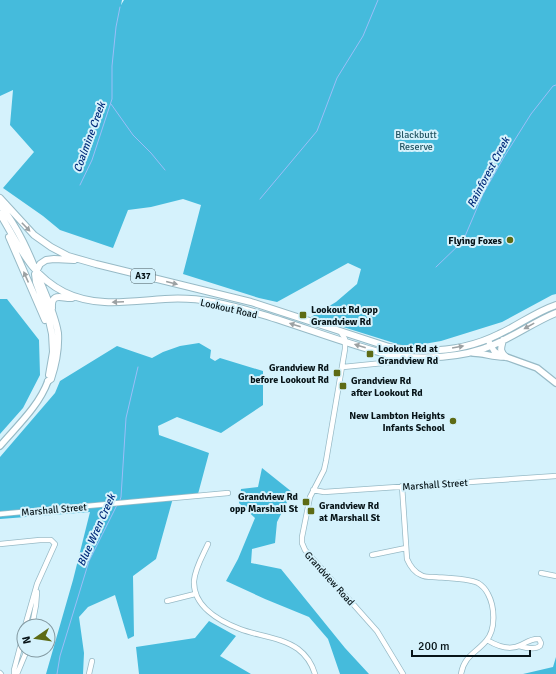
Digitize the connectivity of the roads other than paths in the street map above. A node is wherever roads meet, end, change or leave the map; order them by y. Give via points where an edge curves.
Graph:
1 (0, 198) edge
2 (0, 205) edge
3 (2, 217) edge
4 (49, 259) junction
5 (96, 264) junction
6 (36, 271) junction
7 (52, 285) junction
8 (76, 297) junction
9 (556, 305) edge
10 (53, 312) junction
11 (556, 313) edge
12 (340, 331) junction
13 (503, 340) junction
14 (346, 342) junction
15 (489, 343) junction
16 (467, 353) junction
17 (506, 357) junction
18 (398, 363) dead end
19 (343, 367) junction
20 (48, 381) junction
21 (556, 383) edge
22 (0, 446) edge
23 (556, 476) edge
24 (402, 486) junction
25 (314, 490) junction
26 (228, 493) dead end
27 (0, 514) edge
28 (0, 544) edge
29 (208, 544) dead end
30 (406, 548) junction
31 (372, 555) dead end
32 (541, 573) dead end
33 (556, 576) edge
34 (37, 584) junction
35 (195, 594) junction
36 (167, 601) dead end
37 (28, 618) edge
38 (34, 618) edge
39 (487, 640) junction
40 (520, 646) dead end
41 (17, 658) edge
42 (22, 658) edge
43 (92, 661) dead end
44 (15, 674) edge
45 (89, 674) edge
46 (315, 674) edge
47 (403, 674) edge
48 (461, 674) edge

1 -> 5 highway, Lookout Road / A37 via 28,229 45,243 68,256
2 - 6 highway via 21,237
3 - 6 highway, Lookout Road via 21,251
20 -> 3 highway via 51,349 46,324 2,224
4 - 5 highway
4 - 6 highway via 40,264
4 - 7 highway via 43,264 42,270
5 -> 12 highway, Lookout Road / A37 via 251,302
6 - 7 highway, Lookout Road
6 - 10 highway
6 - 20 highway via 36,282 48,316 53,342
7 - 8 highway, Lookout Road
8 - 10 highway via 56,297 52,303
14 -> 8 highway, Lookout Road / A37 via 213,302 173,298 102,303
9 - 15 highway, A37 via 537,312
10 - 20 highway via 58,333 58,350 52,379
11 -> 13 highway, A37
12 - 14 street
12 -> 15 highway, Lookout Road / A37 via 384,346 413,350 438,350
13 - 15 highway, A37
13 - 17 highway via 501,350
16 -> 14 highway, Lookout Road / A37 via 424,358 399,357
14 - 19 street, Grandview Road
15 - 16 highway, Lookout Road / A37
15 - 17 main road via 495,352
16 - 17 main road
17 - 21 main road via 537,368
18 - 19 street
19 - 25 street, Grandview Road via 324,470
20 - 22 main road via 33,408
23 - 24 street, Marshall Street
24 - 25 street, Marshall Street via 324,492
24 - 30 street
25 - 47 street, Grandview Road via 310,497 302,537 303,546 377,631
26 - 27 street, Marshall Street
28 - 34 street via 40,540 51,540 55,544
29 - 35 street via 195,576
30 - 31 street
30 - 39 street via 409,564 421,575 471,581 483,587 492,605 492,628
32 - 33 street
34 - 37 street
34 - 38 street
35 - 36 street
35 - 46 street via 206,610 230,625 298,648 312,665
39 - 40 street via 502,647
39 - 48 street via 466,660
41 - 44 street
42 - 44 street
43 - 45 street

